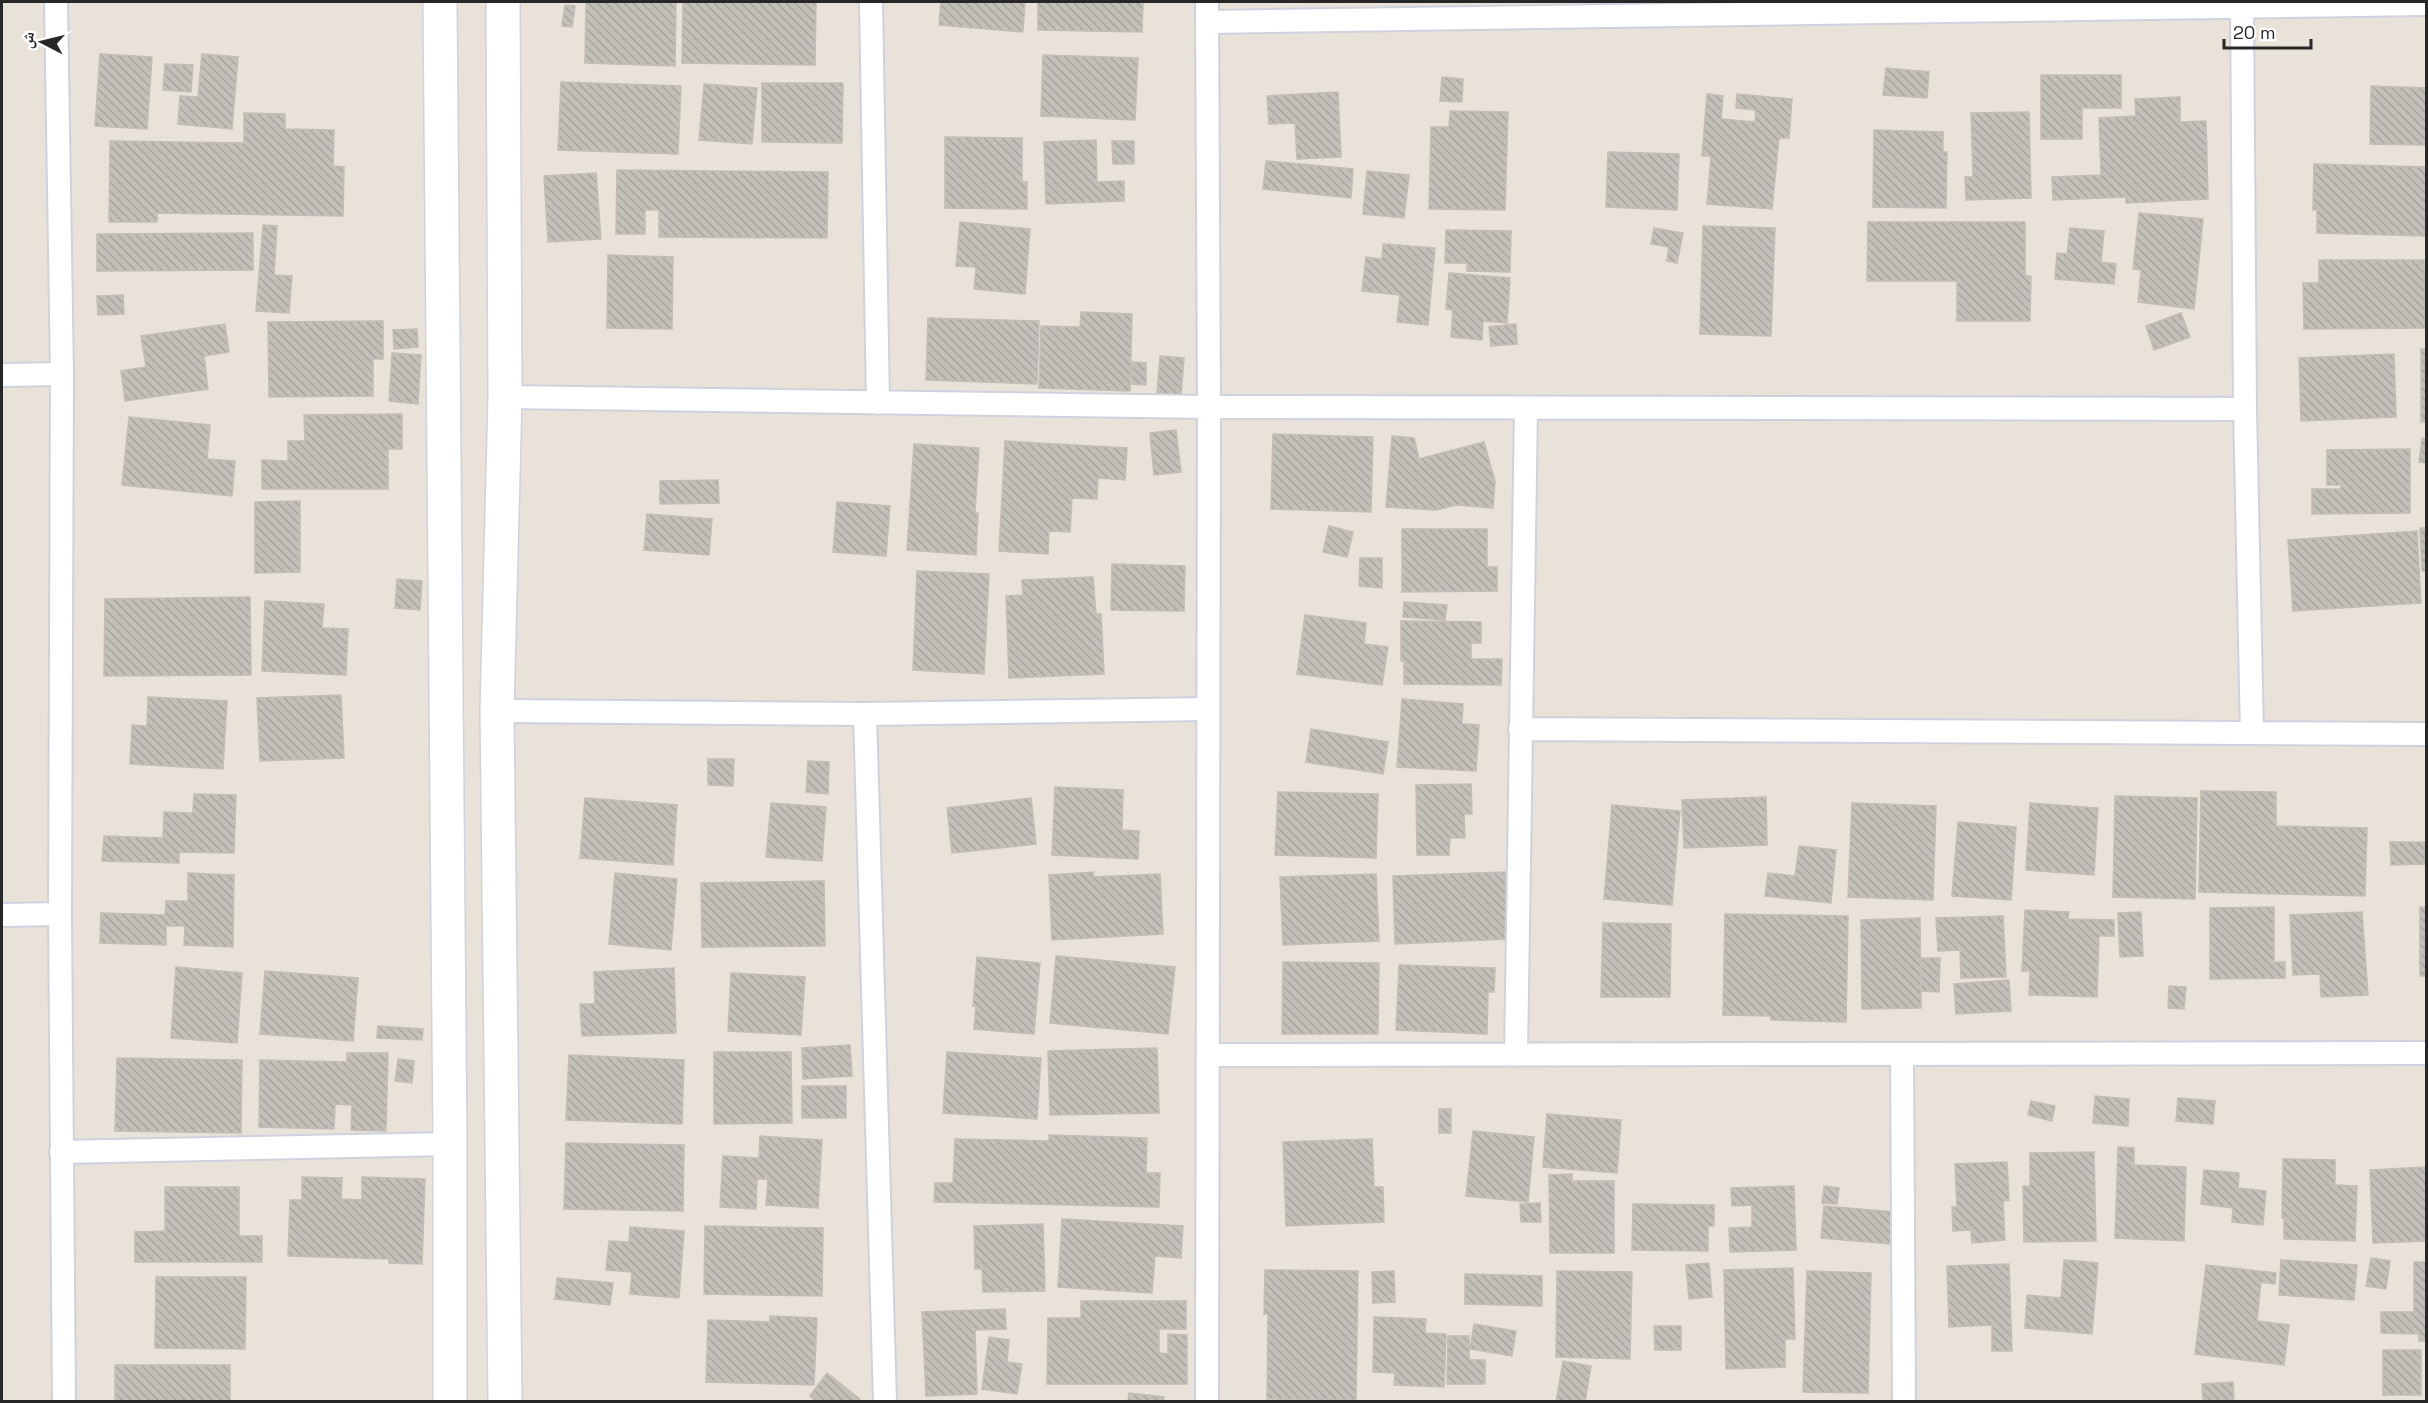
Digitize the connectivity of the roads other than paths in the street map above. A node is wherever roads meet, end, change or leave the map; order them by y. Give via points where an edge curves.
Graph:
1 (56, 2) edge
2 (440, 2) edge
3 (503, 2) edge
4 (871, 2) edge
5 (2427, 4) edge
6 (2242, 6) junction
7 (1876, 7) edge
8 (1207, 12) edge
9 (62, 374) junction
10 (2, 375) edge
11 (505, 398) junction
12 (878, 403) junction
13 (1209, 407) junction
14 (1526, 408) junction
15 (2245, 409) junction
16 (1208, 709) junction
17 (497, 711) junction
18 (866, 714) junction
19 (1520, 729) junction
20 (2252, 733) junction
21 (2427, 734) edge
22 (60, 914) junction
23 (2, 915) edge
24 (2427, 1053) edge
25 (1902, 1054) junction
26 (1208, 1055) junction
27 (1516, 1055) junction
28 (450, 1144) junction
29 (62, 1152) junction
30 (64, 1401) edge
31 (450, 1401) edge
32 (505, 1401) edge
33 (885, 1401) edge
34 (1207, 1401) edge
35 (1904, 1401) edge

1 - 9 street
2 - 28 street
3 - 11 street
4 - 12 street
5 - 6 street
6 - 7 street
6 - 15 street
7 - 8 street
8 - 13 street
9 - 10 street
9 - 22 street
11 - 12 street
11 - 17 street
12 - 13 street
13 - 14 street
13 - 16 street
14 - 15 street
14 - 19 street
15 - 20 street
16 - 18 street
16 - 26 street
17 - 18 street
17 - 32 street
18 - 33 street
19 - 20 street
19 - 27 street
20 - 21 street
22 - 23 street
22 - 29 street
24 - 25 street
25 - 27 street
25 - 35 street
26 - 27 street
26 - 34 street
28 - 29 street
28 - 31 street
29 - 30 street

